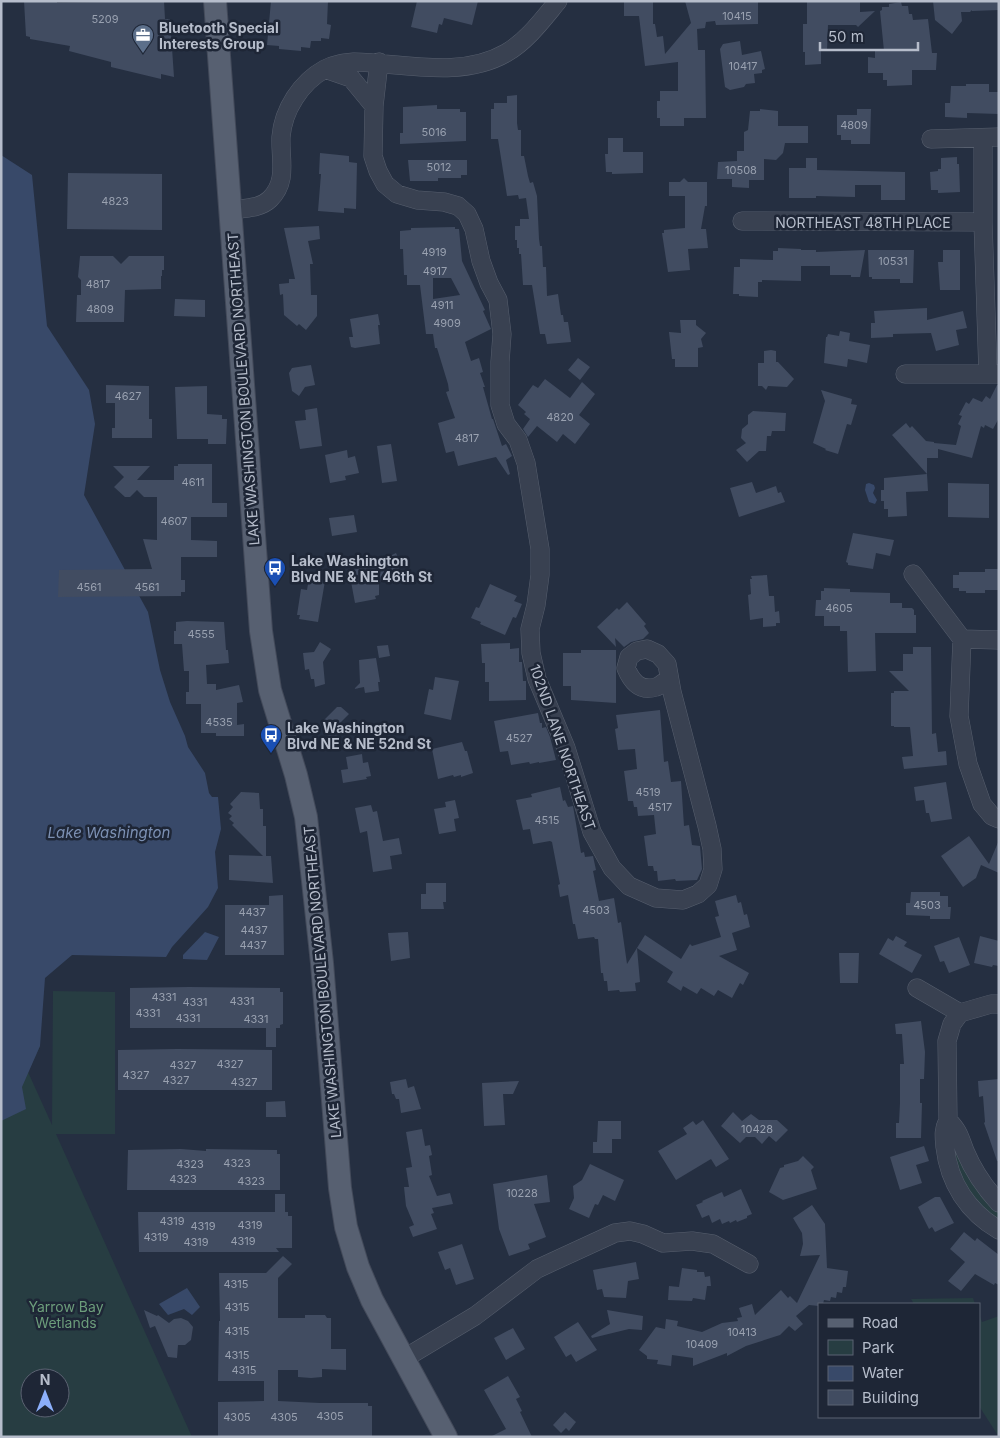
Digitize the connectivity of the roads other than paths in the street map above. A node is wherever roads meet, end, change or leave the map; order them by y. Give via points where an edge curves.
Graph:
1 (215, 1) edge
2 (558, 1) edge
3 (379, 62) junction
4 (325, 69) junction
5 (374, 106) junction
6 (991, 138) edge
7 (931, 139) dead end
8 (230, 210) junction
9 (742, 221) dead end
10 (984, 222) junction
11 (904, 374) dead end
12 (994, 374) edge
13 (913, 574) dead end
14 (962, 639) junction
15 (999, 640) edge
16 (670, 679) dead end
17 (999, 819) edge
18 (917, 988) dead end
19 (999, 1004) edge
20 (960, 1013) junction
21 (948, 1120) junction
22 (999, 1203) edge
23 (999, 1230) edge
24 (749, 1264) dead end
25 (404, 1358) junction
26 (446, 1437) edge

1 - 8 main road, LAKE WASHINGTON BOULEVARD NORTHEAST
2 - 3 street via 524,40 490,61 452,67
3 - 4 street via 354,62
3 - 5 street, 102ND LANE NORTHEAST
4 - 5 street via 351,78
4 - 8 street via 306,84 288,110 283,125 282,179 276,191 255,207
5 - 16 street, 102ND LANE NORTHEAST via 372,156 384,184 397,194 458,206 466,214 498,300 502,334 500,405 526,463 540,549 540,575 530,629 531,653 537,679 566,748 592,832 612,868 629,886 656,898 683,900 698,894 708,885 713,869 712,849
6 - 7 street
6 - 10 street
8 - 25 main road, LAKE WASHINGTON BOULEVARD NORTHEAST via 261,631 270,690 306,818 322,963 340,1188 346,1227 358,1267
9 - 10 street, NORTHEAST 48TH PLACE
10 - 12 street
11 - 12 street
13 - 14 street
14 - 15 street
14 - 17 street via 958,716 967,759 982,804
18 - 20 street
19 - 20 street
20 - 21 street via 952,1024 947,1041
21 - 22 street via 958,1132 985,1188
21 - 23 street via 944,1129 946,1153 957,1189 986,1223
24 - 25 street via 713,1244 692,1240 663,1243 630,1231 615,1233 537,1269 475,1316
25 - 26 main road, LAKE WASHINGTON BOULEVARD NORTHEAST

